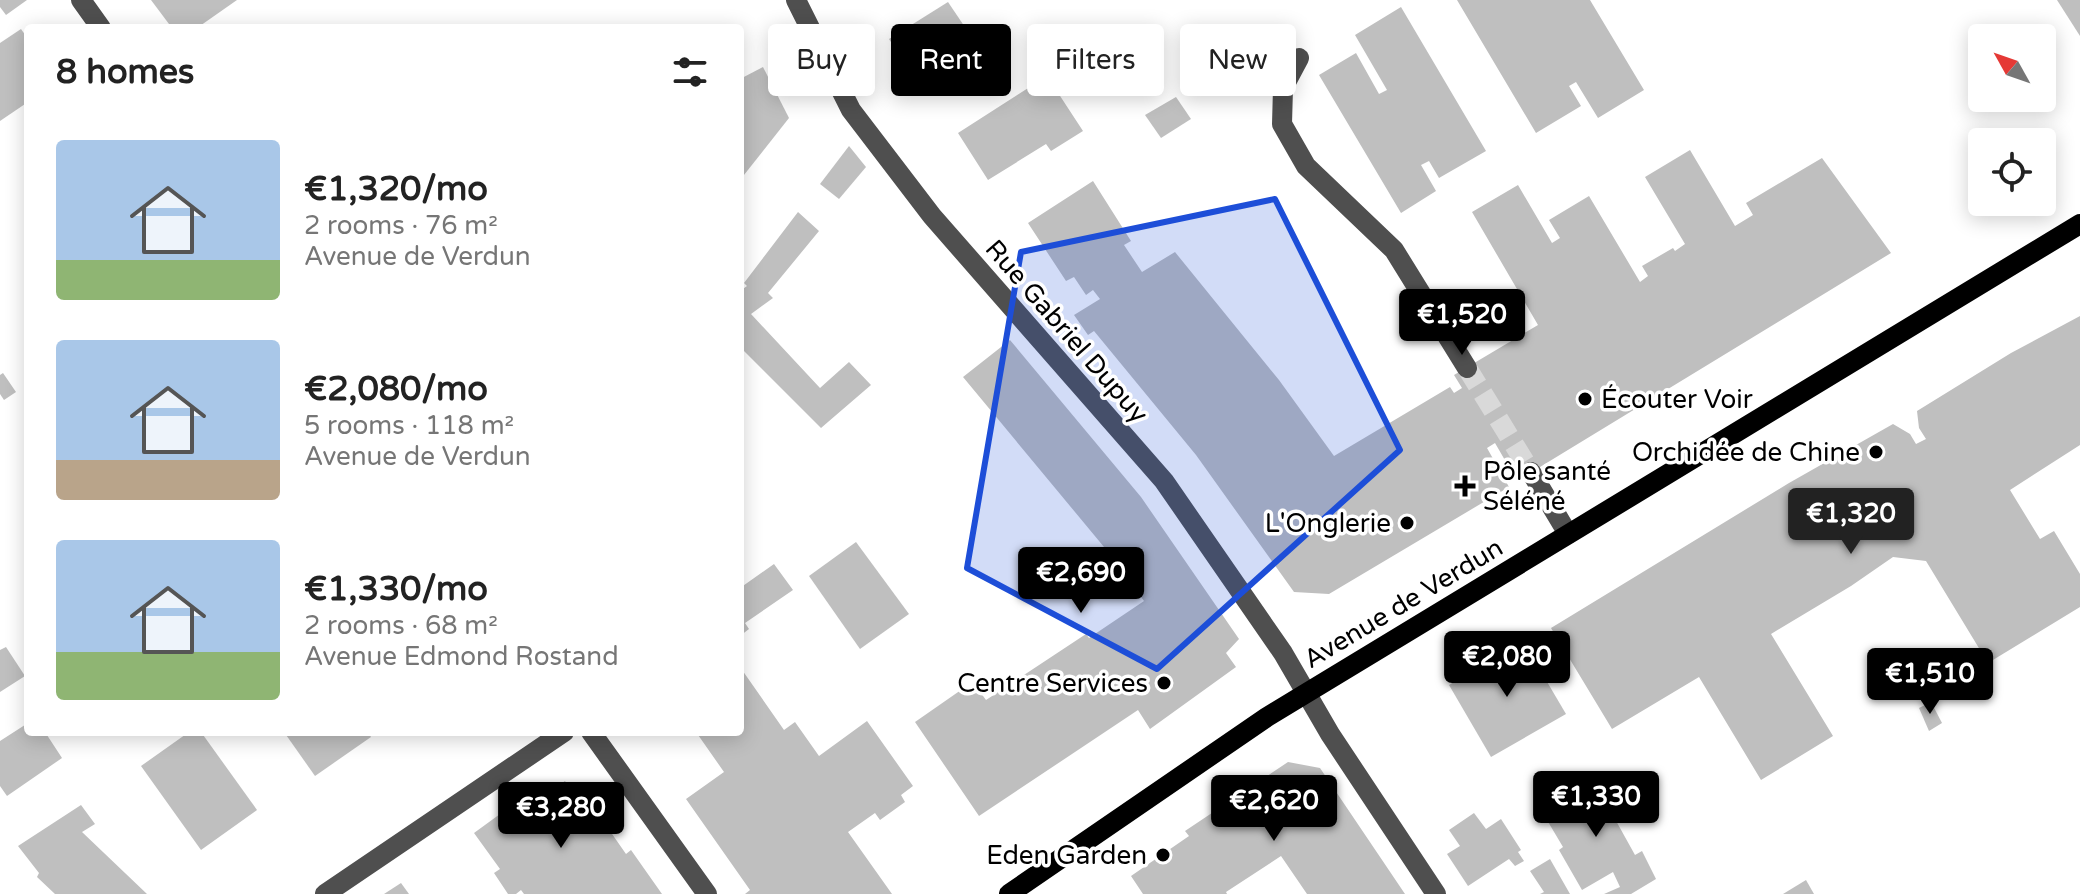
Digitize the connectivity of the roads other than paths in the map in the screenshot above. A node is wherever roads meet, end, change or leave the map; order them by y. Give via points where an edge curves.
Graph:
1 (81, 0) edge
2 (796, 0) edge
3 (98, 24) edge
4 (1299, 58) dead end
5 (2080, 224) edge
6 (1467, 368) tunnel mouth
7 (1531, 472) tunnel mouth
8 (1568, 534) junction
9 (1306, 692) junction
10 (558, 736) edge
11 (594, 736) edge
12 (325, 894) edge
13 (707, 894) edge
14 (1009, 894) edge
15 (1436, 894) edge

1 - 3 street
2 - 9 street, Rue Gabriel Dupuy via 851,110 932,216 1164,481
4 - 6 street via 1283,88 1282,124 1306,166 1394,250
5 - 8 main road, Avenue de Verdun
7 - 8 street
8 - 9 main road, Avenue de Verdun
9 - 14 main road, Avenue de Verdun
9 - 15 street, Rue Gabriel Dupuy
10 - 12 street
11 - 13 street

